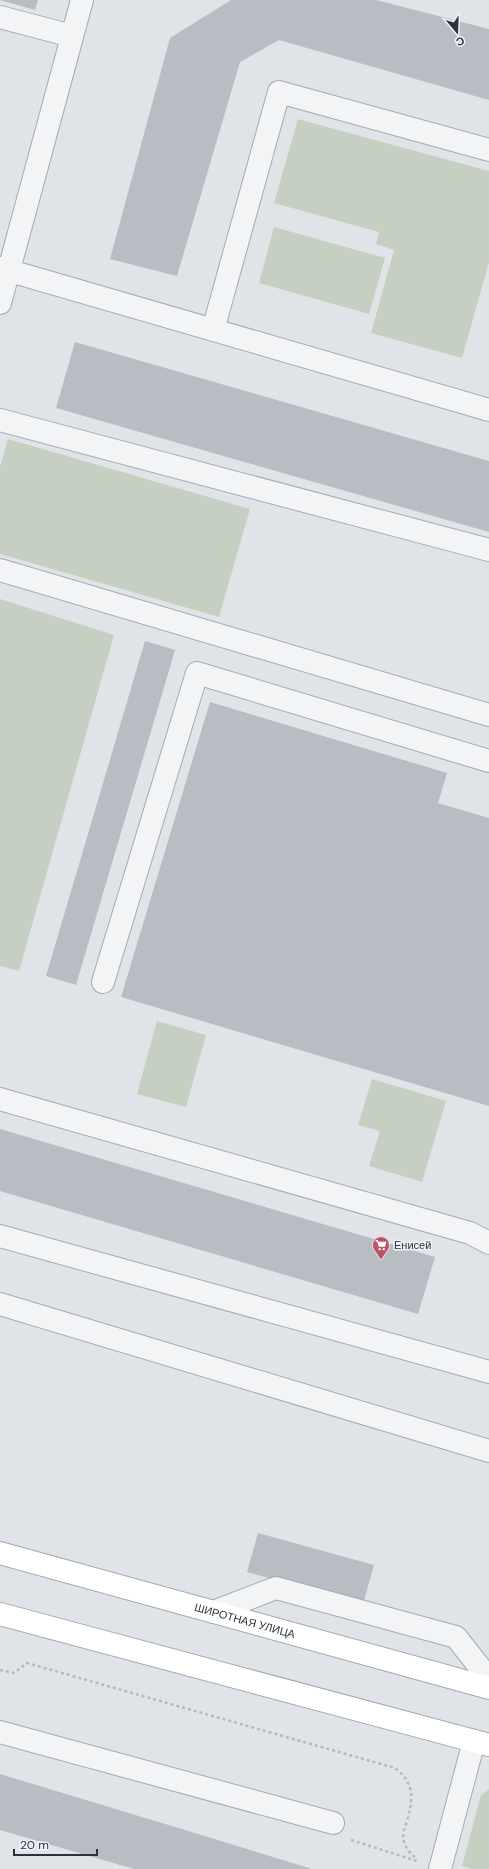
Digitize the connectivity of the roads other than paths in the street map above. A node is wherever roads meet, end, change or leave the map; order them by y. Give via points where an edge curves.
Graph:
1 (82, 0) edge
2 (0, 17) edge
3 (72, 36) junction
4 (489, 150) edge
5 (4, 269) edge
6 (0, 304) edge
7 (213, 330) junction
8 (489, 410) edge
9 (0, 420) edge
10 (489, 550) edge
11 (0, 570) edge
12 (489, 715) edge
13 (489, 761) edge
14 (103, 982) dead end
15 (0, 1099) edge
16 (0, 1236) edge
17 (489, 1243) edge
18 (0, 1304) edge
19 (489, 1372) edge
20 (489, 1450) edge
21 (0, 1553) edge
22 (25, 1560) junction
23 (0, 1566) edge
24 (213, 1612) junction
25 (3, 1614) edge
26 (489, 1679) edge
27 (489, 1688) edge
28 (0, 1732) edge
29 (481, 1743) edge
30 (333, 1823) road end
31 (430, 1865) edge

1 - 3 street
2 - 3 street
3 - 5 street
4 - 7 street via 278,92
5 - 6 street
5 - 7 street
7 - 8 street
9 - 10 street
11 - 12 street
13 - 14 street via 197,673
15 - 17 street via 470,1233
16 - 19 street
18 - 20 street
21 - 22 main road, ШИРОТНАЯ УЛИЦА
22 - 23 main road via 12,1560
22 - 24 main road, ШИРОТНАЯ УЛИЦА
24 - 26 street via 276,1588 456,1637
24 - 27 main road, ШИРОТНАЯ УЛИЦА
25 - 29 main road
28 - 30 street
29 - 31 street

